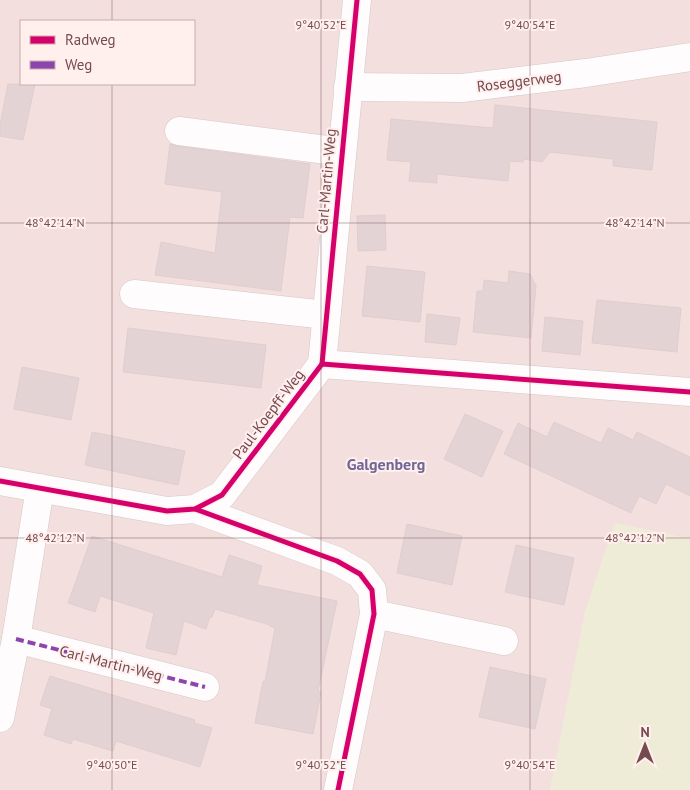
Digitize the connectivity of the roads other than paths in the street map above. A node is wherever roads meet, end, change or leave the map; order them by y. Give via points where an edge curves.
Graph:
1 (357, 0) edge
2 (690, 57) edge
3 (348, 87) junction
4 (179, 131) dead end
5 (342, 152) junction
6 (134, 294) dead end
7 (326, 316) junction
8 (322, 364) junction
9 (690, 392) edge
10 (0, 480) edge
11 (40, 488) junction
12 (195, 509) junction
13 (374, 614) junction
14 (16, 639) junction
15 (504, 640) dead end
16 (205, 687) dead end
17 (0, 718) edge
18 (338, 790) edge

1 - 3 street, Carl-Martin-Weg
2 - 3 street, Roseggerweg via 462,88
3 - 5 street, Carl-Martin-Weg
4 - 5 street
5 - 7 street, Carl-Martin-Weg
6 - 7 street
7 - 8 street, Carl-Martin-Weg
8 - 9 street, Paul-Koepff-Weg
8 - 12 street, Paul-Koepff-Weg via 222,495
10 - 11 street, Paul-Koepff-Weg
11 - 12 street, Paul-Koepff-Weg via 167,511
11 - 14 street
12 - 13 street via 337,561 360,574 372,590
13 - 15 street
13 - 18 street
14 - 16 street, Carl-Martin-Weg
14 - 17 street

